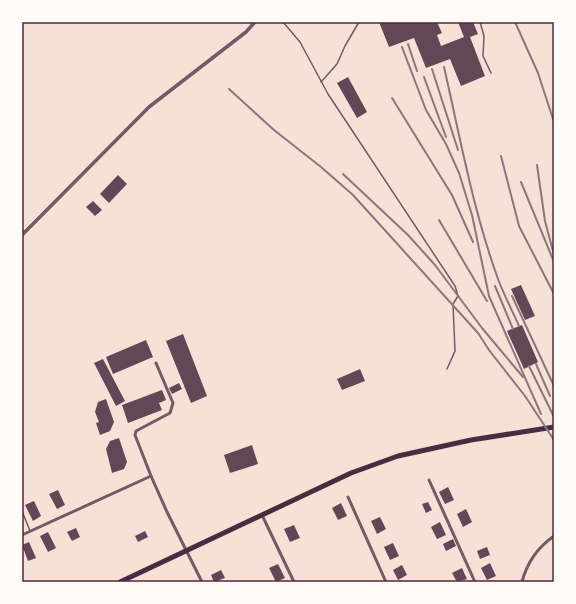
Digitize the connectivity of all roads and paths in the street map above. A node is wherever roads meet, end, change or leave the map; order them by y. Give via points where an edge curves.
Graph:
1 (255, 22) edge
2 (283, 22) edge
3 (359, 22) edge
4 (480, 22) edge
5 (491, 73) dead end
6 (321, 82) junction
7 (22, 235) edge
8 (156, 363) dead end
9 (447, 369) dead end
10 (554, 427) edge
11 (151, 476) junction
12 (429, 480) dead end
13 (348, 497) dead end
14 (22, 511) edge
15 (262, 514) junction
16 (30, 531) junction
17 (22, 535) edge
18 (554, 536) edge
19 (187, 550) junction
20 (120, 582) edge
21 (202, 582) edge
22 (294, 582) edge
23 (386, 582) edge
24 (475, 582) edge
25 (522, 582) edge

1 - 7 street via 246,32 149,107
2 - 6 lane via 300,42
3 - 6 lane via 344,46 337,64
4 - 5 lane via 484,36 483,56
6 - 9 lane via 455,286 458,296 453,304 455,351
8 - 11 street via 173,408 170,413 136,431 135,435
10 - 15 highway via 471,440 398,456 350,473
11 - 16 street
11 - 19 street
12 - 24 street
13 - 23 street
14 - 16 lane
15 - 19 highway
15 - 22 street
16 - 17 street
18 - 25 street via 533,556
19 - 20 highway
19 - 21 street

